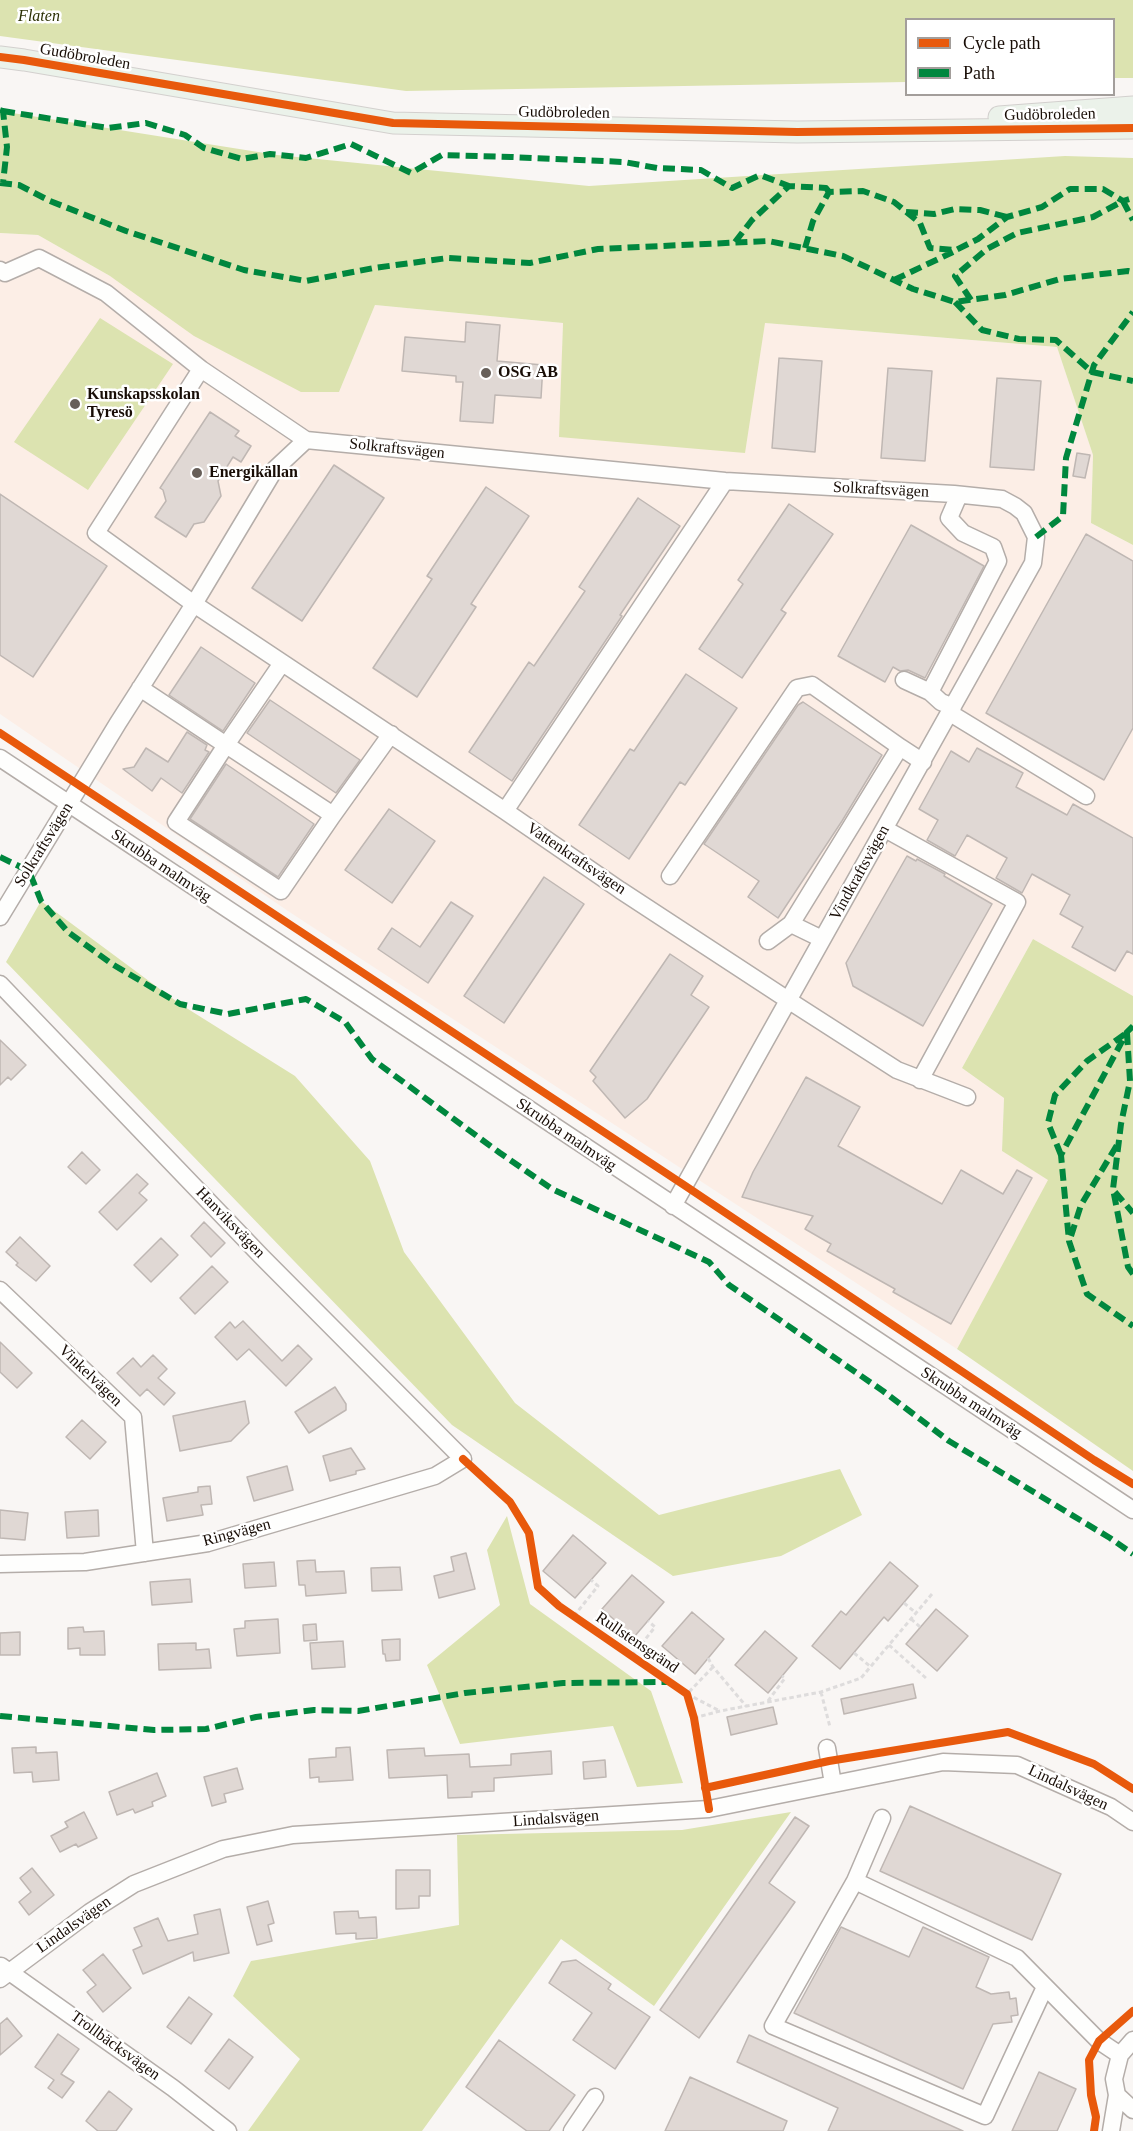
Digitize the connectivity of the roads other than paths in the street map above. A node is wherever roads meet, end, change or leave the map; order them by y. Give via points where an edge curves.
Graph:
1 (0, 57) edge
2 (1133, 106) edge
3 (1133, 128) edge
4 (797, 132) junction
5 (0, 270) edge
6 (201, 369) junction
7 (306, 440) junction
8 (725, 481) junction
9 (959, 495) junction
10 (1036, 537) joint
11 (194, 604) junction
12 (282, 663) junction
13 (904, 680) dead end
14 (140, 688) junction
15 (930, 692) junction
16 (952, 710) junction
17 (390, 734) junction
18 (226, 745) junction
19 (900, 747) junction
20 (0, 758) edge
21 (923, 762) junction
22 (1086, 796) dead end
23 (69, 805) junction
24 (505, 811) junction
25 (333, 815) junction
26 (885, 829) junction
27 (670, 876) dead end
28 (0, 917) edge
29 (791, 924) junction
30 (822, 939) junction
31 (768, 941) dead end
32 (0, 986) edge
33 (788, 1000) junction
34 (920, 1080) junction
35 (967, 1097) dead end
36 (673, 1206) junction
37 (0, 1290) edge
38 (463, 1459) joint
39 (1133, 1510) edge
40 (145, 1553) junction
41 (0, 1564) edge
42 (827, 1748) dead end
43 (833, 1784) junction
44 (882, 1818) dead end
45 (1133, 1822) edge
46 (855, 1881) junction
47 (3, 1971) edge
48 (1045, 1987) junction
49 (1133, 2041) edge
50 (1120, 2055) junction
51 (1117, 2095) junction
52 (595, 2097) dead end
53 (1133, 2110) edge
54 (228, 2131) edge
55 (572, 2131) edge
56 (1111, 2131) edge

1 - 4 main road, Gudöbroleden via 393,123
2 - 4 main road, Gudöbroleden
3 - 4 main road, Gudöbroleden
5 - 6 street via 5,273 39,258 106,293
6 - 7 street
6 - 11 street, Vattenkraftsvägen via 96,533
7 - 8 street, Solkraftsvägen
7 - 11 street, Solkraftsvägen via 275,469
8 - 9 street, Solkraftsvägen
8 - 24 street
9 - 10 street, Solkraftsvägen via 1002,499 1015,506 1024,513
9 - 15 street via 949,518 963,533 993,547 998,561
10 - 16 street, Vindkraftsvägen via 1033,562
11 - 12 street, Vattenkraftsvägen
11 - 14 street, Solkraftsvägen
12 - 17 street, Vattenkraftsvägen
12 - 18 street
13 - 15 street
14 - 18 street
14 - 23 street, Solkraftsvägen
15 - 16 street
16 - 21 street, Vindkraftsvägen
16 - 22 street
17 - 24 street, Vattenkraftsvägen
17 - 25 street
18 - 25 street
18 - 25 street via 176,822 281,891
19 - 21 street
19 - 27 street via 812,685 797,688
19 - 29 street
20 - 23 street, Skrubba malmväg
21 - 26 street, Vindkraftsvägen
23 - 28 street, Solkraftsvägen
23 - 36 street, Skrubba malmväg
24 - 33 street, Vattenkraftsvägen
26 - 30 street, Vindkraftsvägen
26 - 34 street via 1017,902
29 - 30 street
29 - 31 street
30 - 33 street, Vindkraftsvägen
32 - 38 street, Hanviksvägen
33 - 34 street, Vattenkraftsvägen via 897,1070
33 - 36 street, Vindkraftsvägen
34 - 35 street, Vattenkraftsvägen
36 - 39 street, Skrubba malmväg
37 - 40 street, Vinkelvägen via 133,1417
38 - 40 street, Ringvägen via 435,1476 216,1541
40 - 41 street, Ringvägen via 85,1562
42 - 43 street
43 - 45 street, Lindalsvägen via 943,1762 1017,1765
43 - 47 street, Lindalsvägen via 709,1809 293,1835 223,1849 134,1884
44 - 46 street
46 - 48 street via 1017,1958
46 - 48 street via 774,2026 985,2116
47 - 54 street, Trollbäcksvägen via 173,2088
48 - 50 street via 1099,2041
49 - 50 street
50 - 51 street via 1114,2079
51 - 53 street
51 - 56 street
52 - 55 street

